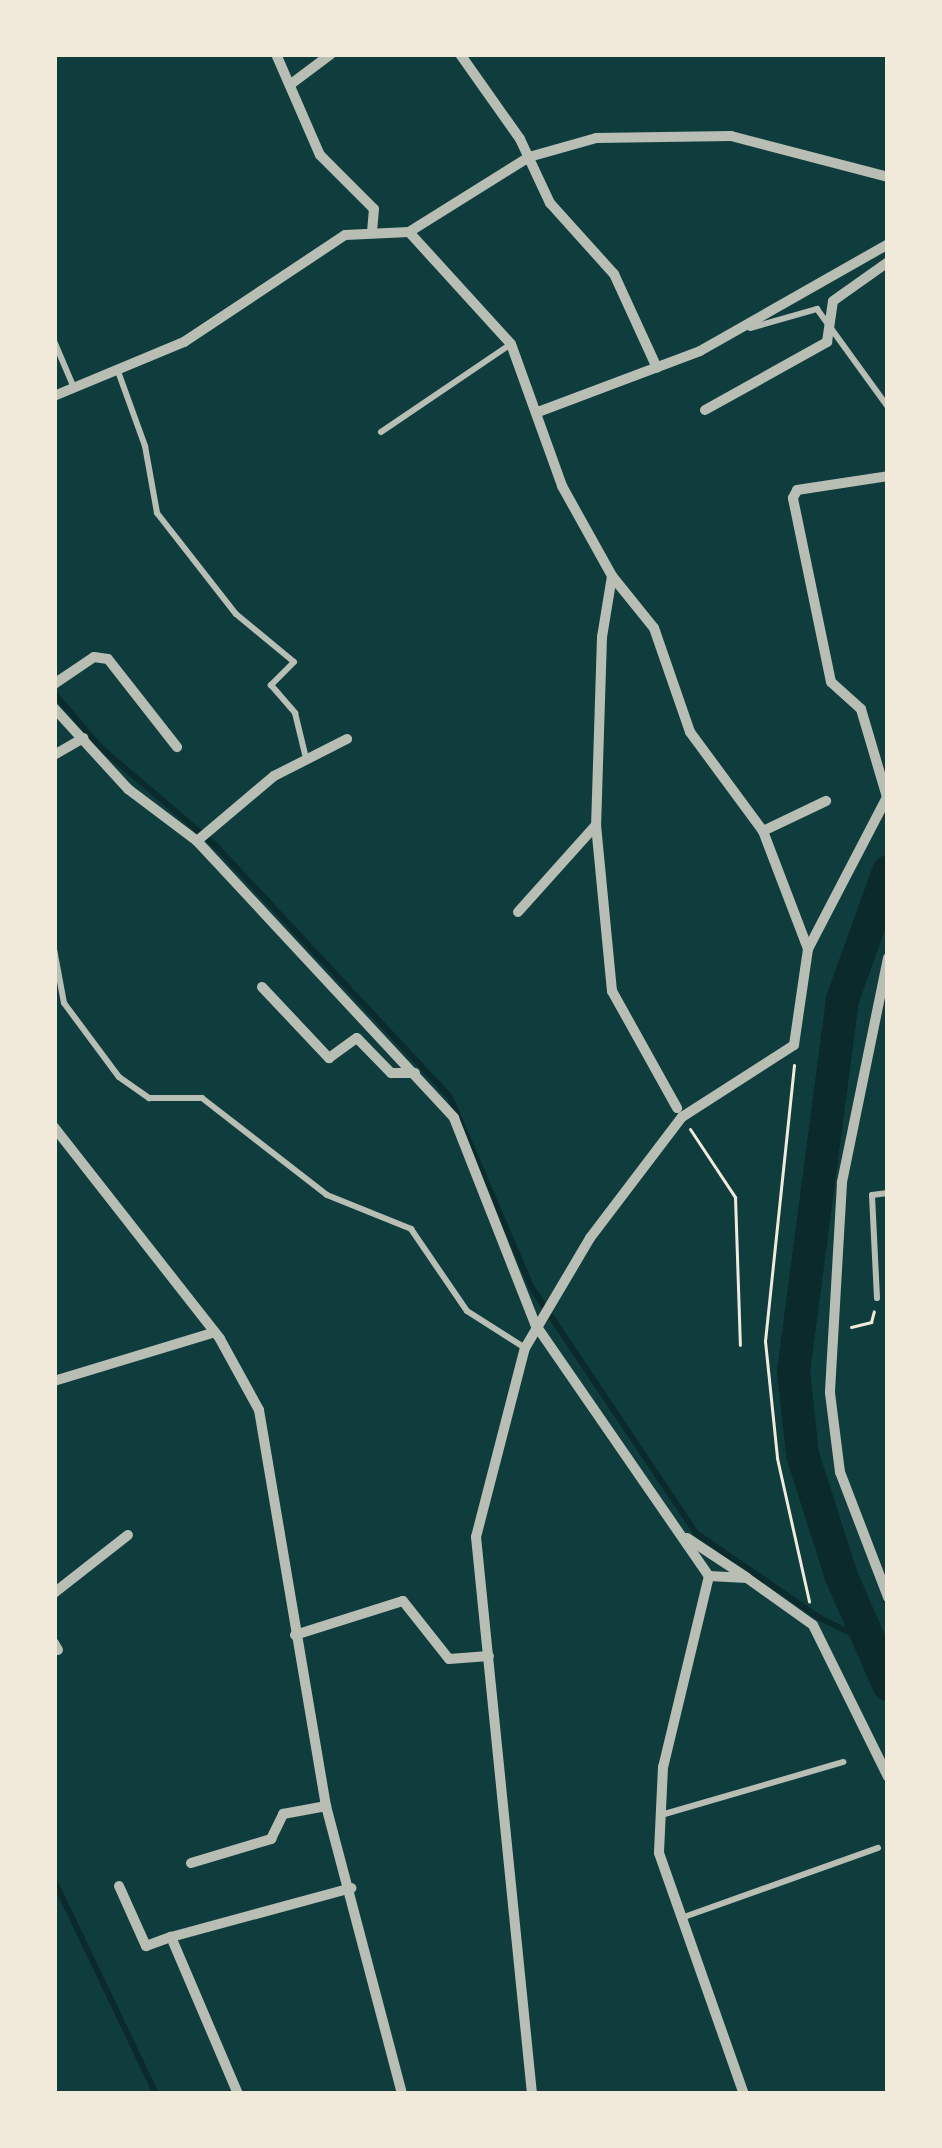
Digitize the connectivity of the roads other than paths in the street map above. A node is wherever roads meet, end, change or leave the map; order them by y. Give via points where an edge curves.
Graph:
1 (276, 54) edge
2 (332, 54) edge
3 (460, 54) edge
4 (291, 85) junction
5 (529, 158) junction
6 (888, 177) edge
7 (372, 230) junction
8 (409, 232) junction
9 (888, 244) edge
10 (888, 262) edge
11 (824, 318) junction
12 (741, 331) junction
13 (54, 341) edge
14 (511, 344) junction
15 (657, 368) junction
16 (119, 374) junction
17 (75, 389) junction
18 (54, 396) edge
19 (888, 407) edge
20 (705, 410) dead end
21 (538, 412) junction
22 (381, 432) dead end
23 (888, 476) edge
24 (611, 576) junction
25 (54, 684) edge
26 (54, 708) edge
27 (83, 738) junction
28 (347, 739) dead end
29 (177, 747) dead end
30 (54, 754) edge
31 (306, 760) junction
32 (887, 796) edge
33 (826, 801) dead end
34 (596, 825) junction
35 (763, 831) junction
36 (197, 841) junction
37 (518, 912) dead end
38 (54, 949) edge
39 (808, 949) junction
40 (888, 958) edge
41 (262, 987) dead end
42 (415, 1073) junction
43 (679, 1113) junction
44 (54, 1127) edge
45 (888, 1193) edge
46 (877, 1298) road end
47 (542, 1314) junction
48 (215, 1332) junction
49 (525, 1348) junction
50 (54, 1381) edge
51 (128, 1534) dead end
52 (684, 1536) junction
53 (709, 1576) junction
54 (747, 1578) junction
55 (54, 1593) edge
56 (888, 1597) edge
57 (296, 1635) junction
58 (488, 1655) junction
59 (843, 1762) dead end
60 (888, 1777) edge
61 (326, 1806) junction
62 (658, 1816) junction
63 (878, 1848) dead end
64 (191, 1863) dead end
65 (119, 1886) dead end
66 (351, 1888) junction
67 (684, 1917) junction
68 (171, 1937) junction
69 (238, 2094) edge
70 (402, 2094) edge
71 (532, 2094) edge
72 (744, 2094) edge

1 - 4 street
2 - 4 street
3 - 5 street
4 - 7 street via 320,155 374,209
5 - 6 street via 596,137 731,136
5 - 8 street
5 - 15 street via 550,202 614,274
7 - 8 street
7 - 16 street via 323,245 184,342
8 - 14 street
9 - 12 street
10 - 11 street via 833,301
11 - 12 lane via 818,309
11 - 19 lane
11 - 20 street via 826,342
12 - 15 street
13 - 17 lane
14 - 21 street
14 - 22 lane
15 - 21 street
16 - 17 street
16 - 31 lane via 145,446 157,513 236,614 293,662 271,685 296,713
17 - 18 street
21 - 24 street via 562,487
23 - 32 street via 797,490 794,498 831,682 860,710
24 - 34 street
24 - 35 street via 654,628 690,732
25 - 29 street via 94,657 108,659
26 - 27 street
27 - 30 street
27 - 36 street via 128,789
28 - 31 street
31 - 36 street via 274,776
32 - 39 street
33 - 35 street
34 - 37 street
34 - 43 street via 617,1010
35 - 39 street
36 - 42 street
38 - 49 lane via 64,1003 118,1077 149,1099 202,1098 327,1195 411,1228 467,1311
39 - 43 street via 794,1046
40 - 56 street via 842,1183 831,1332 840,1472
41 - 42 street via 329,1058 357,1038 391,1073
42 - 47 street via 474,1157 514,1285
43 - 47 street
44 - 48 street
45 - 46 lane via 872,1195
47 - 49 street
47 - 52 street
48 - 50 street
48 - 57 street via 259,1410
49 - 58 street via 476,1537
51 - 55 street
52 - 53 street
52 - 54 street
53 - 54 street
53 - 62 street
54 - 60 street via 813,1624
57 - 58 street via 403,1601 449,1659
57 - 61 street
58 - 71 street
59 - 62 lane
61 - 64 street via 283,1814 271,1839
61 - 66 street
62 - 67 street via 659,1853
63 - 67 lane
65 - 68 street via 146,1946
66 - 68 street
66 - 70 street
67 - 72 street
68 - 69 street

